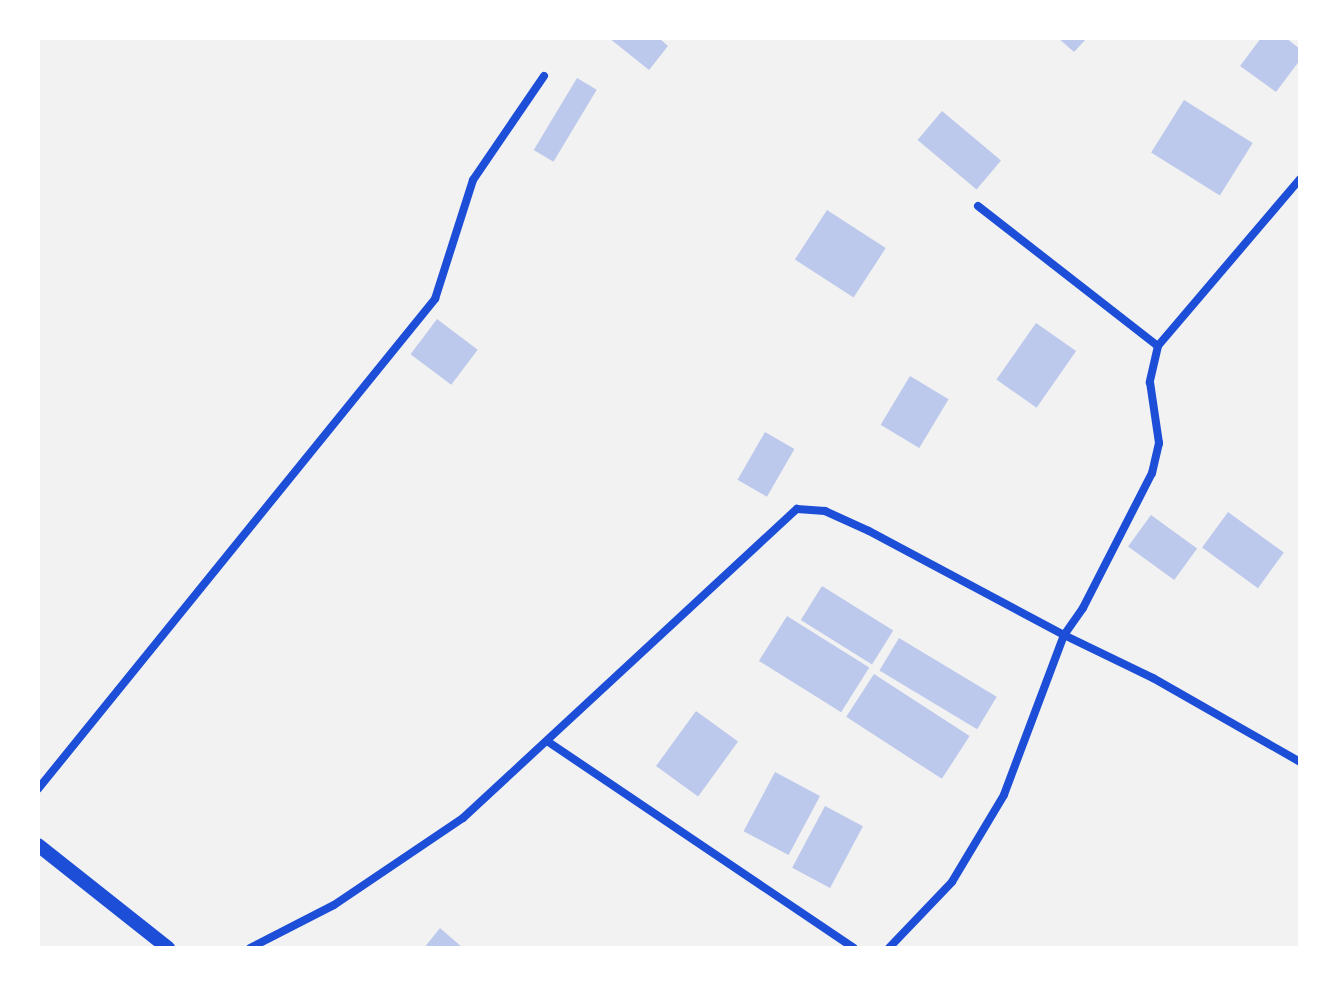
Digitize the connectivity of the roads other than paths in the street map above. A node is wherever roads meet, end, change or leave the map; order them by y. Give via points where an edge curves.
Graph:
1 (544, 76) dead end
2 (1300, 179) edge
3 (978, 206) dead end
4 (1158, 346) junction
5 (1064, 635) junction
6 (547, 741) junction
7 (1300, 762) edge
8 (38, 789) edge
9 (38, 845) edge
10 (168, 948) edge
11 (250, 948) edge
12 (854, 948) edge
13 (889, 948) edge

1 - 8 street via 473,180 435,299
2 - 4 street
3 - 4 street
4 - 5 street via 1150,382 1159,443 1152,473
5 - 6 street via 869,531 825,511 797,509
5 - 7 street via 1153,678
5 - 13 street via 1004,795 952,882
6 - 11 street via 463,818 334,905
6 - 12 street
9 - 10 street

